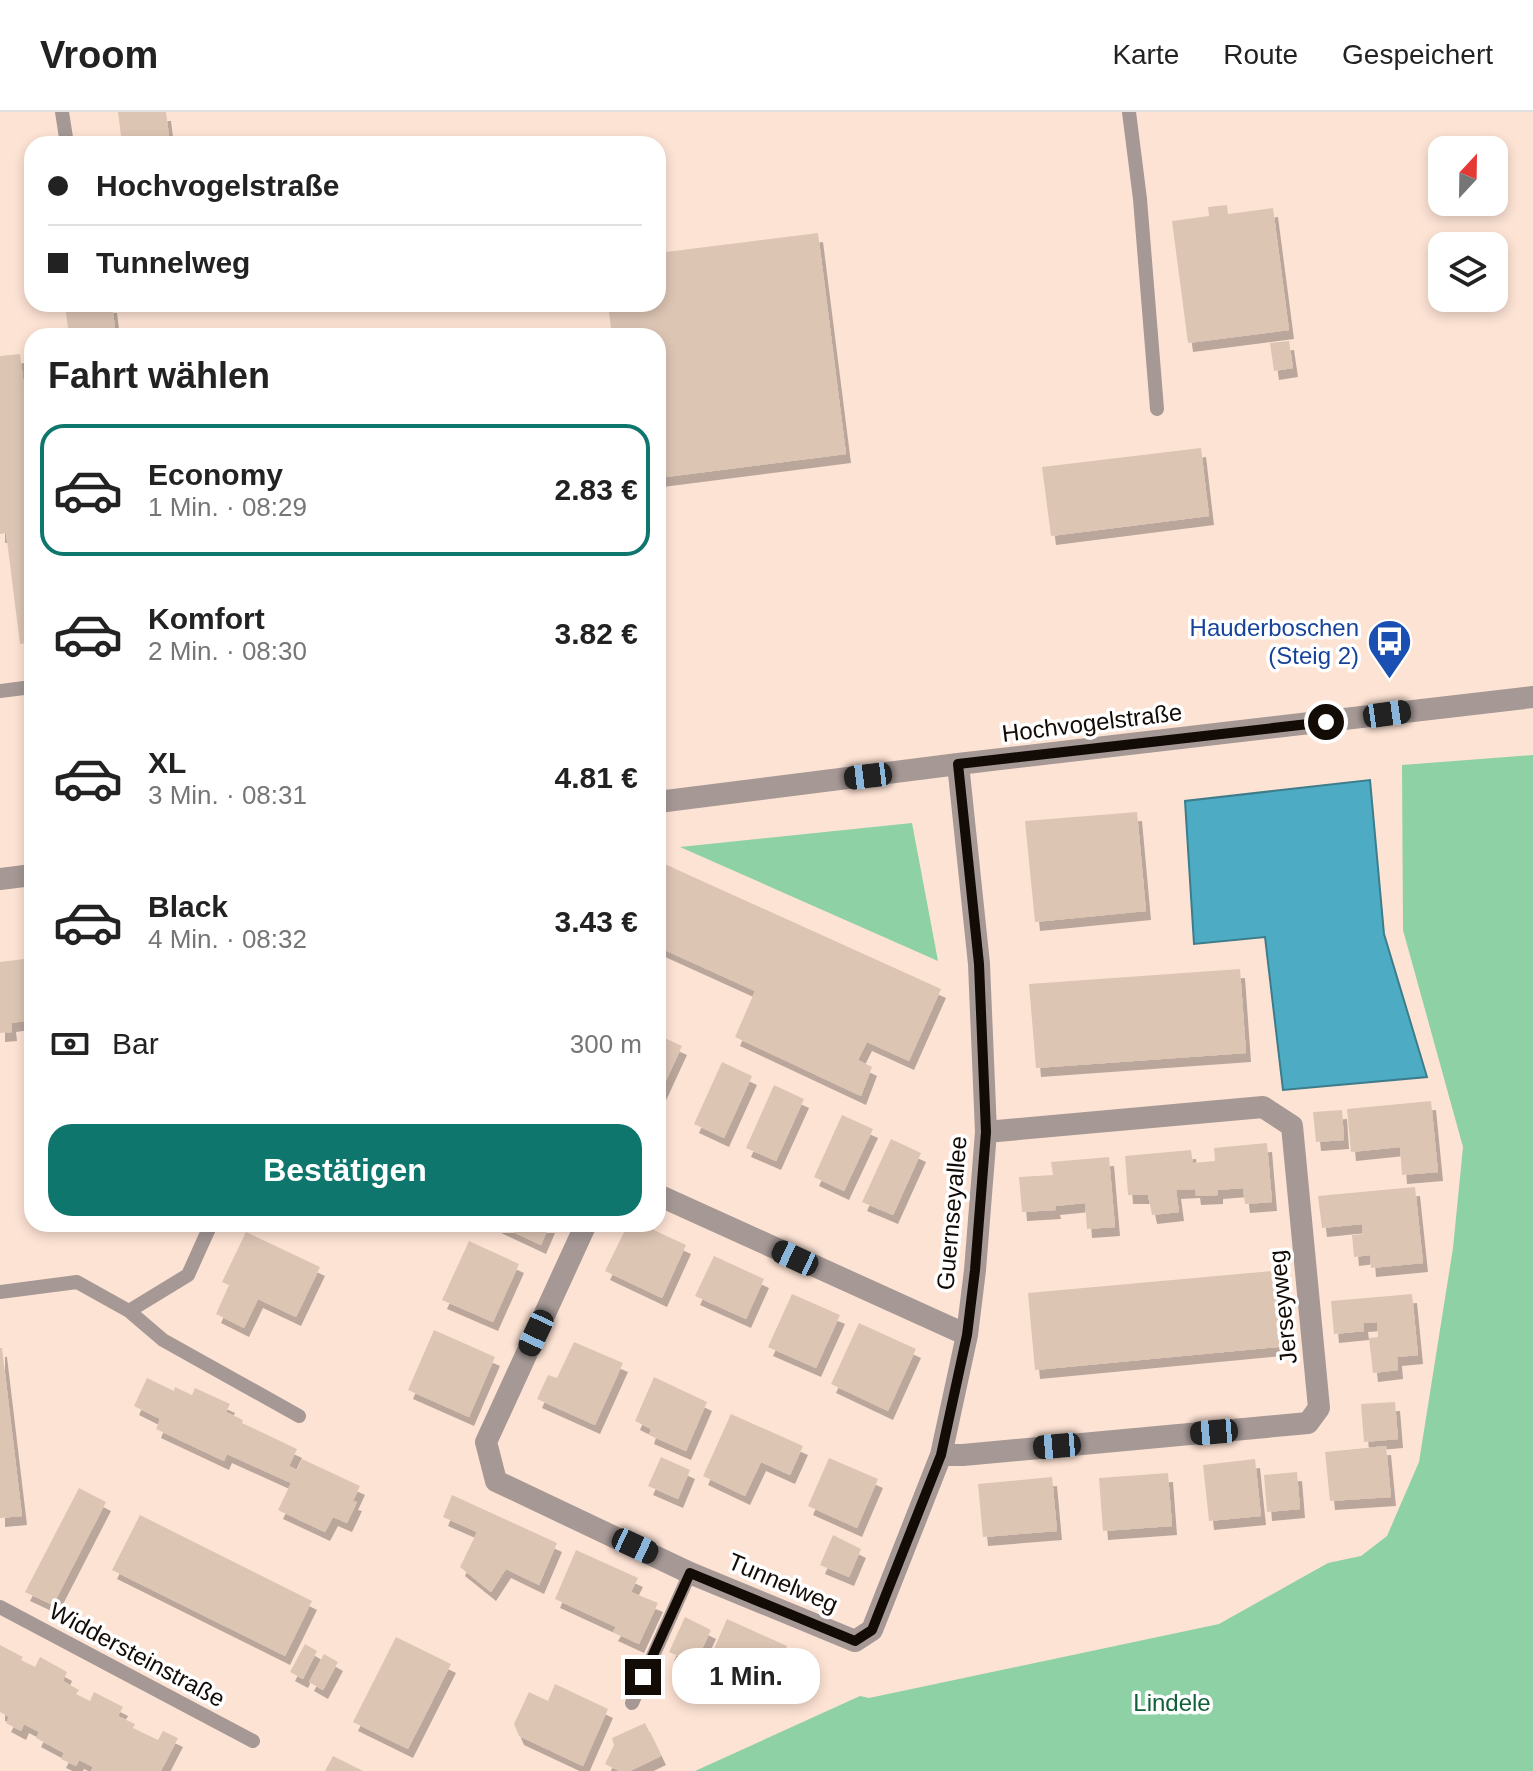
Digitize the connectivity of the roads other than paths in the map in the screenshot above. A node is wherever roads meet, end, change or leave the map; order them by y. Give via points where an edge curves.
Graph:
1 (62, 112) edge
2 (1129, 112) edge
3 (66, 136) edge
4 (1157, 409) dead end
5 (24, 688) edge
6 (0, 691) edge
7 (1533, 697) edge
8 (958, 764) junction
9 (666, 801) edge
10 (24, 876) edge
11 (0, 879) edge
12 (986, 1132) junction
13 (666, 1199) edge
14 (207, 1232) edge
15 (582, 1232) edge
16 (0, 1292) edge
17 (129, 1311) junction
18 (967, 1335) junction
19 (299, 1416) dead end
20 (941, 1455) junction
21 (690, 1573) junction
22 (0, 1607) edge
23 (855, 1641) joint
24 (632, 1703) dead end
25 (253, 1741) dead end

1 - 3 lane
2 - 4 lane
5 - 6 lane
7 - 8 street, Hochvogelstraße
8 - 9 street, Hochvogelstraße
8 - 12 street, Guernseyallee via 979,964
10 - 11 street
12 - 18 street, Guernseyallee
12 - 20 street, Jerseyweg via 1263,1107 1292,1126 1319,1408 1308,1423
13 - 18 street
14 - 17 lane via 188,1275
15 - 21 street, Tunnelweg via 486,1442 496,1481
16 - 17 lane via 77,1282
17 - 19 lane via 163,1340
18 - 20 street, Guernseyallee
20 - 23 street, Guernseyallee via 872,1630
21 - 23 street, Tunnelweg
21 - 24 lane, Tunnelweg
22 - 25 lane, Widdersteinstraße

